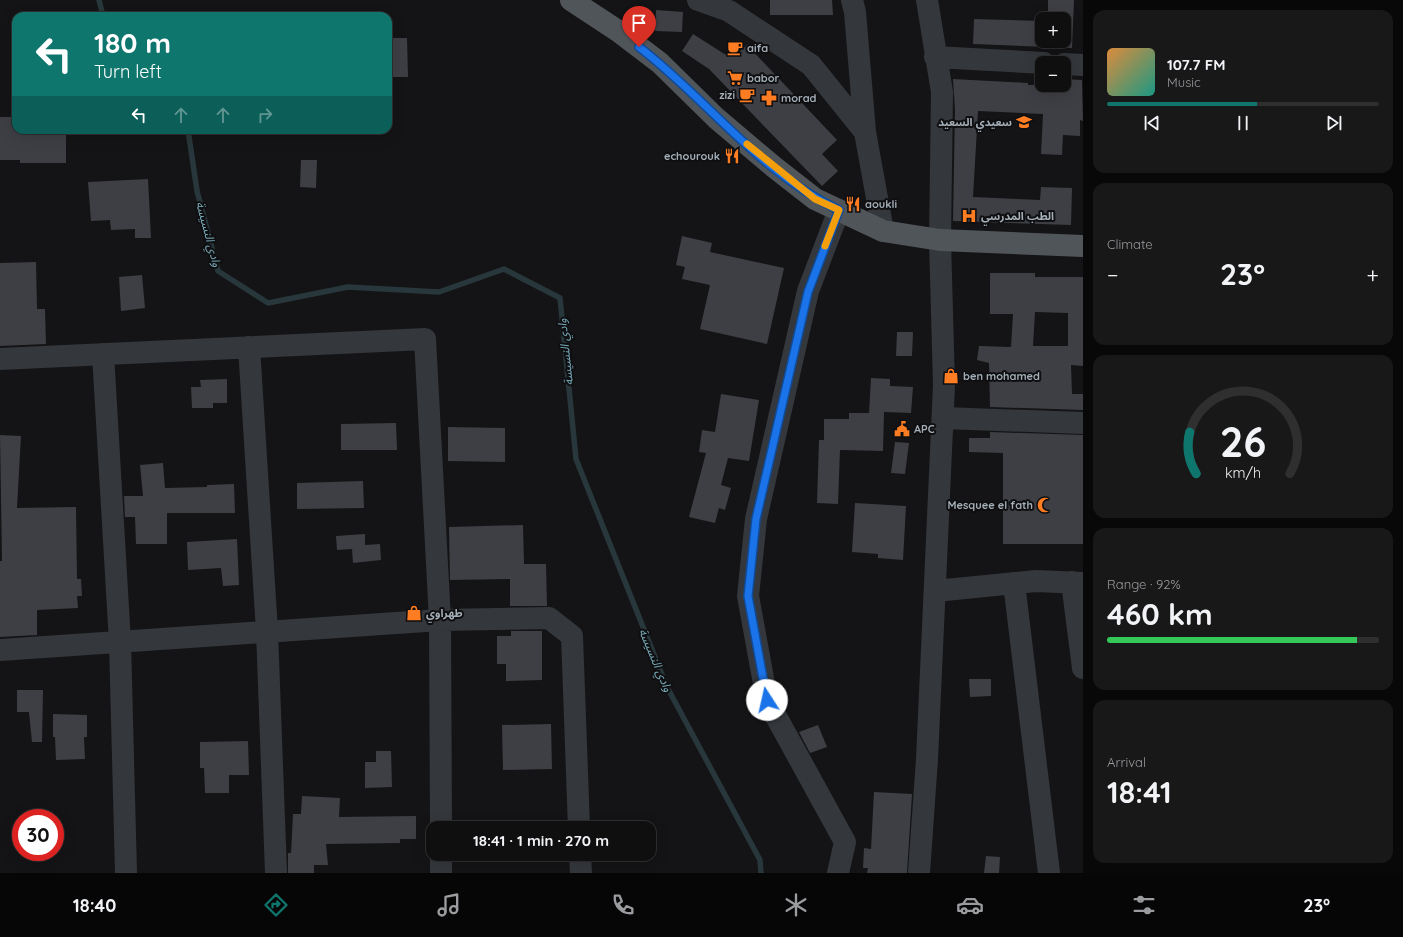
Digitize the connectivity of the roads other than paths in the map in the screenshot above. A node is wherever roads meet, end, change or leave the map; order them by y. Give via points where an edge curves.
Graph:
1 (571, 0) edge
2 (698, 0) edge
3 (852, 0) edge
4 (927, 0) edge
5 (935, 57) junction
6 (1035, 63) edge
7 (1071, 64) edge
8 (1083, 65) edge
9 (865, 132) junction
10 (839, 210) junction
11 (883, 231) junction
12 (940, 240) junction
13 (1083, 246) edge
14 (250, 347) junction
15 (103, 354) junction
16 (0, 359) edge
17 (943, 418) junction
18 (1083, 423) edge
19 (1078, 582) edge
20 (1014, 583) junction
21 (935, 591) junction
22 (440, 620) junction
23 (267, 631) junction
24 (120, 642) junction
25 (0, 650) edge
26 (1083, 668) edge
27 (440, 821) edge
28 (580, 821) edge
29 (441, 861) edge
30 (580, 861) edge
31 (126, 873) edge
32 (276, 873) edge
33 (441, 873) edge
34 (581, 873) edge
35 (838, 873) edge
36 (919, 873) edge
37 (1050, 873) edge

1 - 10 main road via 660,63 716,118 774,167 815,199
2 - 9 street via 729,11 810,65
3 - 9 street
4 - 5 street
5 - 6 street
5 - 12 street via 942,92
7 - 8 street
9 - 11 street
10 - 11 main road
10 - 35 street via 808,292 756,519 748,596 767,700 845,842
11 - 12 main road
12 - 13 main road
12 - 17 street
14 - 15 street
14 - 22 street via 425,339
14 - 23 street
15 - 16 street
15 - 24 street
17 - 18 street
17 - 21 street
19 - 20 street
19 - 26 street
20 - 21 street
20 - 37 street
21 - 36 street
22 - 23 street
22 - 27 street
22 - 28 street via 549,618 572,636
23 - 24 street
23 - 32 street
24 - 25 street
24 - 31 street
29 - 33 street
30 - 34 street

